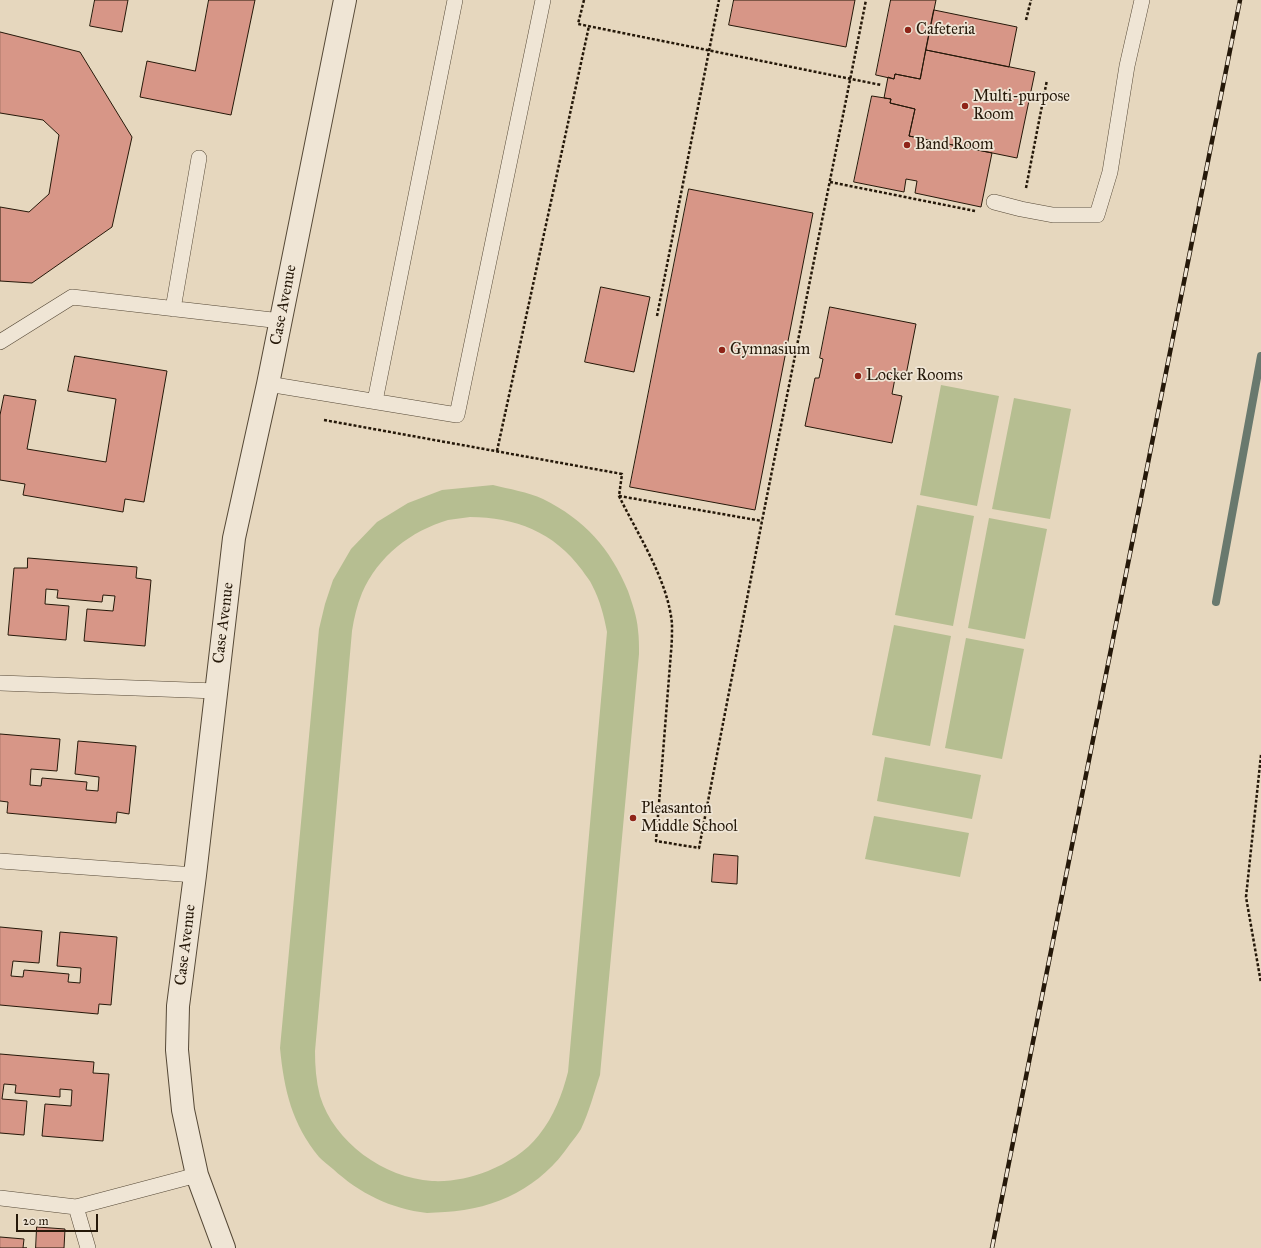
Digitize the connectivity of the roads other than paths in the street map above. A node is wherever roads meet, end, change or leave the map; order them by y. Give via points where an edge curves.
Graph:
1 (345, 0) edge
2 (455, 0) edge
3 (543, 0) edge
4 (1142, 0) edge
5 (199, 158) dead end
6 (994, 202) dead end
7 (173, 309) junction
8 (280, 321) junction
9 (0, 342) edge
10 (268, 384) junction
11 (375, 401) junction
12 (0, 683) edge
13 (216, 691) junction
14 (0, 861) edge
15 (195, 875) junction
16 (196, 1175) junction
17 (0, 1198) edge
18 (76, 1207) junction
19 (88, 1248) edge
20 (224, 1248) edge

1 - 8 street, Case Avenue
2 - 11 lane
3 - 11 lane via 457,415
4 - 6 lane via 1127,66 1110,172 1097,215 1053,215
5 - 7 lane
7 - 8 lane
7 - 9 lane via 72,297
8 - 10 street, Case Avenue
10 - 11 lane
10 - 13 street, Case Avenue via 234,538
12 - 13 lane
13 - 15 street, Case Avenue
14 - 15 lane
15 - 16 street, Case Avenue via 178,1006 177,1050 183,1110
16 - 18 lane
16 - 20 street, Case Avenue
17 - 18 lane
18 - 19 lane

